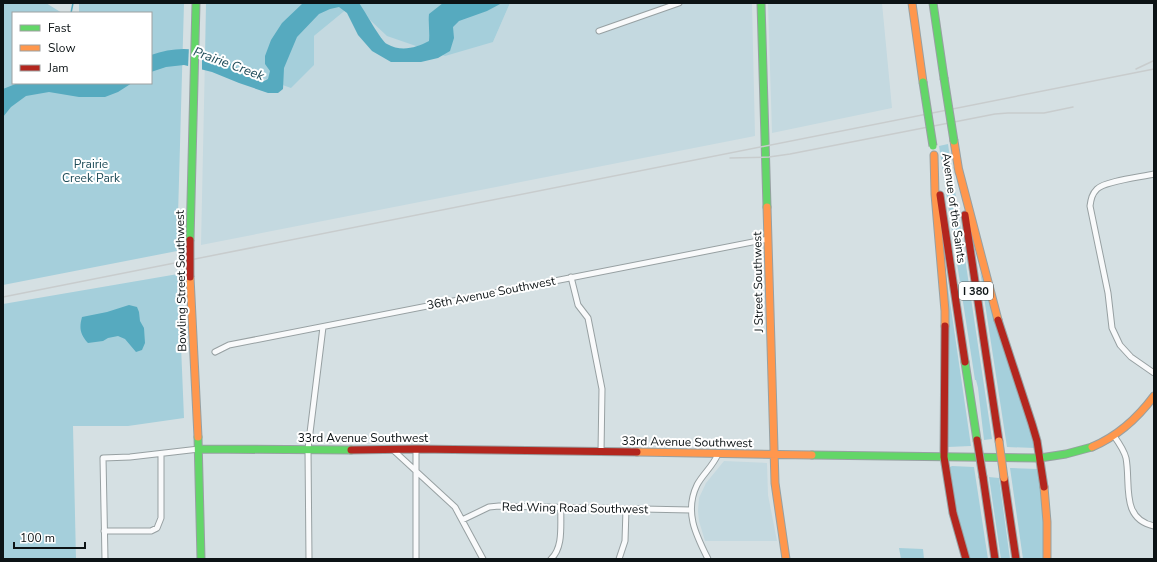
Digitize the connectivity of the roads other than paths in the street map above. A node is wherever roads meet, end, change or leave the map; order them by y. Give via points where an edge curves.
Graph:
1 (196, 3) edge
2 (679, 3) edge
3 (761, 3) edge
4 (912, 3) edge
5 (933, 3) edge
6 (599, 31) dead end
7 (934, 155) junction
8 (958, 167) junction
9 (1154, 174) edge
10 (768, 239) junction
11 (571, 277) junction
12 (323, 327) junction
13 (215, 352) dead end
14 (1154, 373) edge
15 (1154, 396) edge
16 (1114, 436) junction
17 (199, 449) junction
18 (308, 449) junction
19 (392, 449) junction
20 (416, 449) junction
21 (601, 452) junction
22 (160, 454) junction
23 (718, 454) junction
24 (774, 454) junction
25 (944, 457) junction
26 (1040, 458) junction
27 (416, 470) junction
28 (561, 508) junction
29 (626, 508) junction
30 (692, 510) junction
31 (462, 520) junction
32 (1154, 526) edge
33 (104, 531) junction
34 (105, 559) edge
35 (201, 559) edge
36 (309, 559) edge
37 (416, 559) edge
38 (483, 559) edge
39 (551, 559) edge
40 (619, 559) edge
41 (708, 559) edge
42 (786, 559) edge
43 (966, 559) edge
44 (995, 559) edge
45 (1016, 559) edge
46 (1047, 559) edge

1 - 17 main road, Bowling Street Southwest, bridge via 190,276
2 - 6 street
3 - 10 main road, J Street Southwest
4 - 7 main road, Avenue of the Saints / I 380, bridge
5 - 8 main road, Avenue of the Saints / I 380, bridge
7 - 25 main road via 945,311
7 - 44 main road, Avenue of the Saints / I 380, bridge
8 - 26 main road via 998,320 1029,414
8 - 45 main road, Avenue of the Saints / I 380, bridge
9 - 14 street via 1104,184 1092,196 1090,206 1108,293 1112,328 1120,345 1131,357
10 - 11 street, 36th Avenue Southwest
10 - 24 main road, J Street Southwest
11 - 12 street, 36th Avenue Southwest
11 - 21 street via 578,305 588,318 602,389
12 - 13 street, 36th Avenue Southwest via 229,345
12 - 18 street
15 - 16 main road, 33rd Avenue Southwest via 1135,420
16 - 26 main road, 33rd Avenue Southwest via 1082,451
16 - 32 street via 1126,460 1131,508 1141,521
17 - 18 main road, 33rd Avenue Southwest
17 - 22 street
17 - 35 main road, Bowling Street Southwest
18 - 19 main road, 33rd Avenue Southwest
18 - 36 street
19 - 20 main road, 33rd Avenue Southwest
19 - 27 street
20 - 21 main road, 33rd Avenue Southwest
20 - 27 street
21 - 23 main road, 33rd Avenue Southwest
22 - 33 street via 160,518 157,528 151,531
22 - 33 street via 103,458
23 - 24 main road, 33rd Avenue Southwest
23 - 30 street via 698,485 693,497
24 - 25 main road, 33rd Avenue Southwest
24 - 42 main road, J Street Southwest via 775,483
25 - 26 main road, 33rd Avenue Southwest
25 - 43 main road via 953,513
26 - 46 main road
27 - 31 street via 455,507
27 - 37 street
28 - 29 street, Red Wing Road Southwest
28 - 31 street, Red Wing Road Southwest via 489,506
28 - 39 street via 560,547
29 - 30 street, Red Wing Road Southwest
29 - 40 street via 625,541
30 - 41 street via 693,524
31 - 38 street
33 - 34 street

